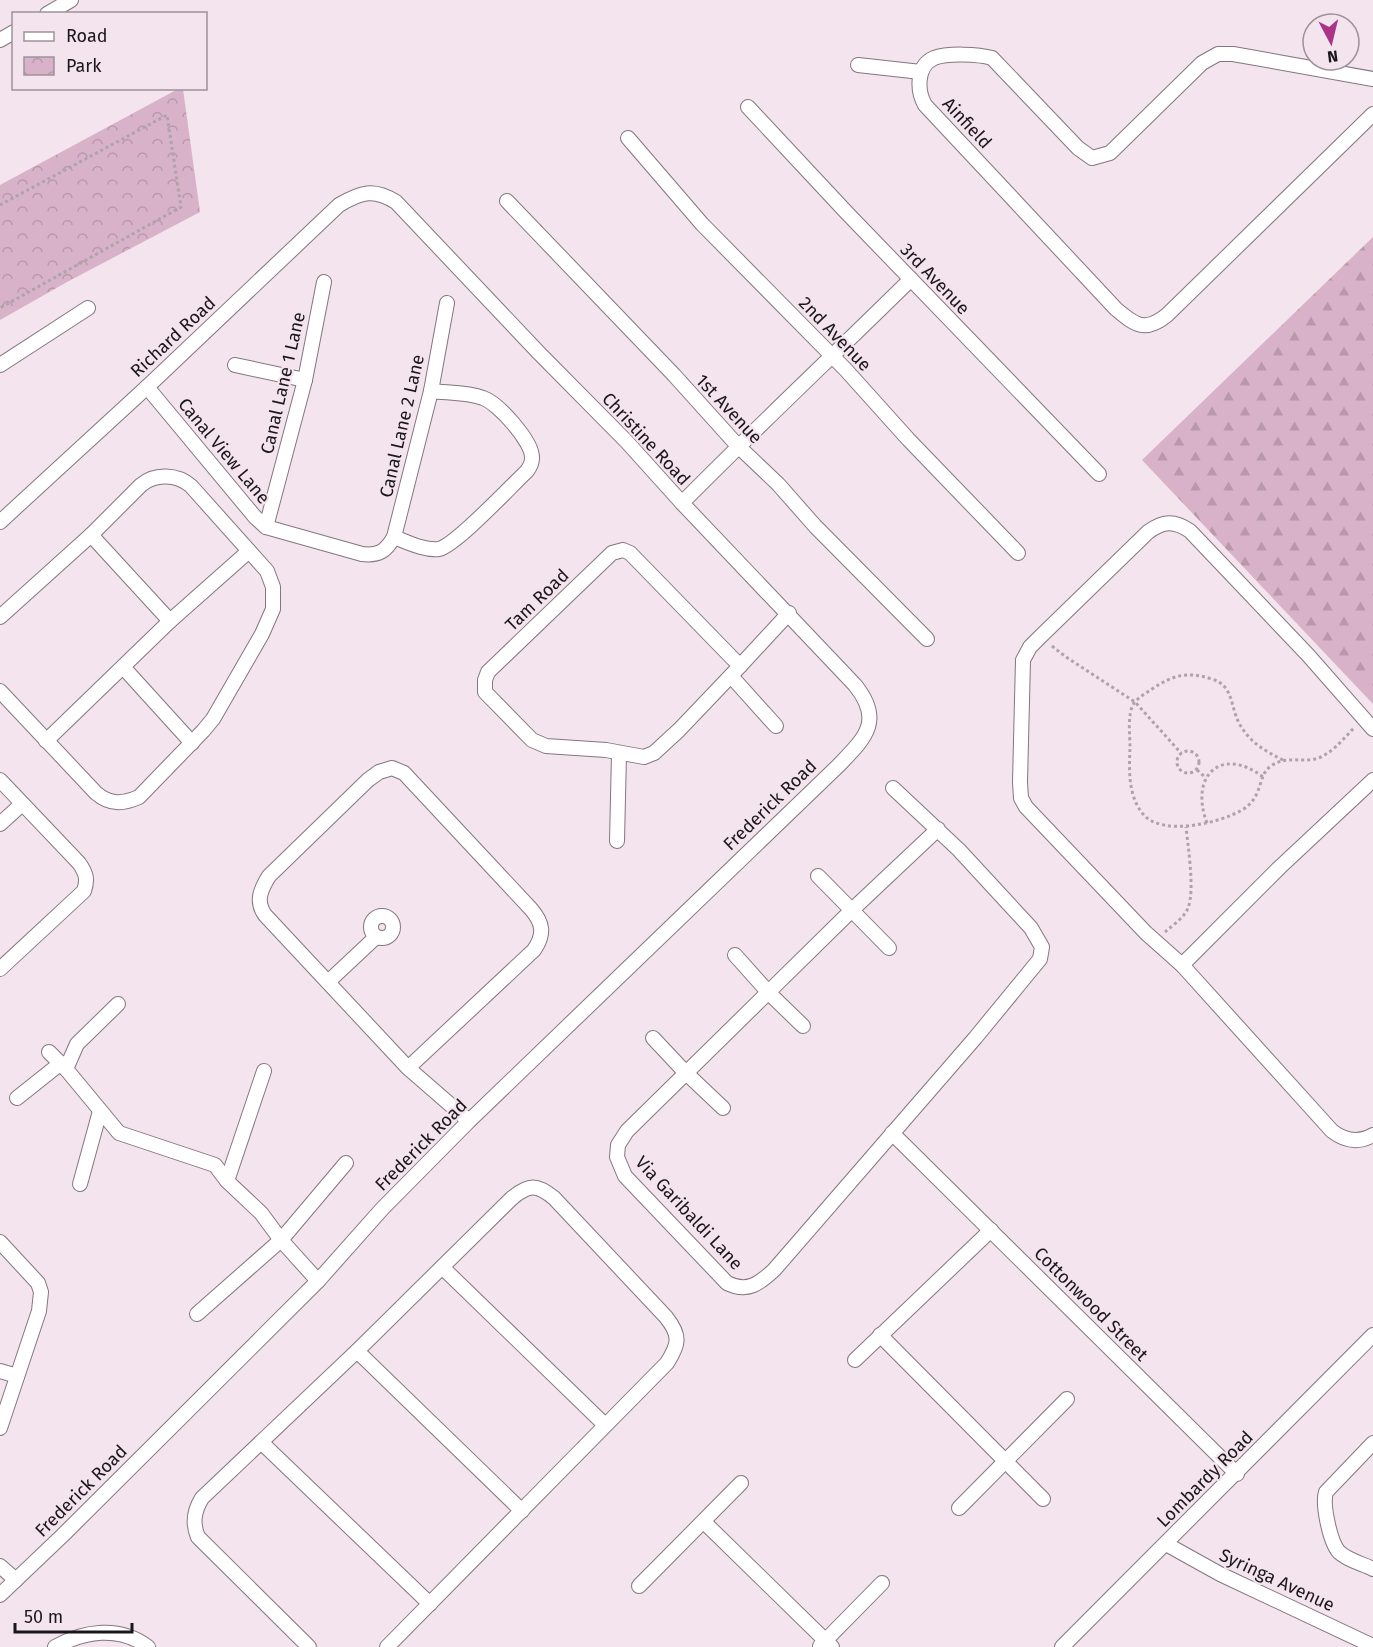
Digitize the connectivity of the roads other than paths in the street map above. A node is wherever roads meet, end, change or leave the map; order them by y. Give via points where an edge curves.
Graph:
1 (71, 0) edge
2 (50, 12) edge
3 (858, 65) dead end
4 (921, 72) junction
5 (1373, 79) edge
6 (748, 107) dead end
7 (1373, 114) edge
8 (628, 138) dead end
9 (378, 193) joint
10 (507, 201) dead end
11 (911, 279) junction
12 (324, 282) dead end
13 (447, 303) dead end
14 (88, 308) dead end
15 (832, 357) junction
16 (0, 365) edge
17 (235, 365) dead end
18 (305, 380) junction
19 (147, 387) junction
20 (431, 391) junction
21 (738, 446) junction
22 (1099, 474) dead end
23 (682, 503) junction
24 (0, 522) edge
25 (266, 527) junction
26 (91, 535) junction
27 (394, 537) junction
28 (249, 551) junction
29 (383, 552) joint
30 (1018, 553) dead end
31 (789, 613) junction
32 (0, 617) edge
33 (170, 621) junction
34 (927, 639) dead end
35 (123, 667) junction
36 (736, 671) junction
37 (0, 692) edge
38 (870, 723) joint
39 (1368, 724) edge
40 (776, 726) dead end
41 (46, 741) junction
42 (192, 743) junction
43 (619, 754) junction
44 (0, 780) edge
45 (1373, 780) edge
46 (893, 788) dead end
47 (22, 804) junction
48 (0, 824) edge
49 (938, 830) junction
50 (617, 841) dead end
51 (818, 876) dead end
52 (852, 910) junction
53 (376, 936) dead end
54 (889, 948) dead end
55 (735, 956) dead end
56 (1182, 965) junction
57 (0, 969) edge
58 (328, 982) junction
59 (769, 993) junction
60 (118, 1004) dead end
61 (803, 1026) dead end
62 (653, 1038) dead end
63 (49, 1052) dead end
64 (63, 1066) junction
65 (408, 1068) junction
66 (264, 1071) dead end
67 (685, 1072) junction
68 (17, 1098) dead end
69 (723, 1108) dead end
70 (100, 1111) junction
71 (469, 1121) junction
72 (892, 1133) junction
73 (1373, 1135) edge
74 (345, 1162) dead end
75 (227, 1181) junction
76 (80, 1184) dead end
77 (991, 1230) junction
78 (281, 1240) junction
79 (0, 1242) edge
80 (442, 1267) junction
81 (318, 1281) junction
82 (197, 1314) dead end
83 (880, 1335) junction
84 (1373, 1335) edge
85 (357, 1351) junction
86 (855, 1359) dead end
87 (0, 1371) edge
88 (17, 1376) junction
89 (1067, 1399) dead end
90 (605, 1425) junction
91 (0, 1428) edge
92 (261, 1442) junction
93 (1373, 1443) edge
94 (1005, 1462) junction
95 (1237, 1474) junction
96 (741, 1483) dead end
97 (1043, 1499) dead end
98 (959, 1508) dead end
99 (522, 1511) junction
100 (704, 1522) junction
101 (1166, 1544) junction
102 (0, 1566) edge
103 (1373, 1569) edge
104 (15, 1580) junction
105 (882, 1583) dead end
106 (639, 1586) dead end
107 (0, 1595) edge
108 (430, 1604) junction
109 (825, 1645) edge
110 (1373, 1646) edge
111 (55, 1647) edge
112 (148, 1647) edge
113 (309, 1647) edge
114 (387, 1647) edge
115 (1062, 1647) edge

1 - 2 street
3 - 4 street
4 - 5 street via 931,59 941,56 992,58 1092,158 1110,153 1202,63 1218,54
4 - 7 street, Ainfield via 919,87 925,105 1116,309 1143,326 1167,315
6 - 11 street, 3rd Avenue
8 - 15 street, 2nd Avenue via 702,224
9 - 19 street, Richard Road via 361,194 339,205
9 - 23 street, Christine Road via 396,202
10 - 21 street, 1st Avenue
11 - 15 street
11 - 22 street, 3rd Avenue
12 - 18 street, Canal Lane 1 Lane
13 - 20 street, Canal Lane 2 Lane
14 - 16 street
15 - 21 street
15 - 30 street, 2nd Avenue
17 - 18 street
18 - 25 street, Canal Lane 1 Lane
19 - 24 street, Richard Road
19 - 25 street, Canal View Lane
20 - 27 street, Canal Lane 2 Lane
20 - 27 street via 473,395 492,402 529,444 531,465 443,548 430,549
21 - 23 street
21 - 34 street, 1st Avenue
23 - 31 street, Christine Road
25 - 29 street, Canal View Lane via 362,554
26 - 28 street via 141,485 159,476 181,479 191,486
26 - 32 street
26 - 33 street
27 - 29 street, Canal Lane 2 Lane
28 - 33 street
28 - 42 street via 267,571 273,587 273,609 213,719
31 - 36 street, Tam Road
31 - 38 street, Christine Road via 864,696
33 - 35 street
35 - 41 street
35 - 42 street
36 - 40 street, Tam Road
36 - 43 street, Tam Road via 654,753 644,757
36 - 43 street, Tam Road via 630,554 623,550 612,553 488,672 484,689 532,740 546,746
37 - 41 street
38 - 71 street, Frederick Road via 863,739 838,766
39 - 56 street via 1190,531 1174,523 1156,526 1148,532 1030,647 1023,660 1021,798 1036,818
41 - 42 street via 105,801 117,803 139,797
43 - 50 street
44 - 47 street
45 - 56 street
46 - 49 street, Via Garibaldi Lane
47 - 48 street
47 - 57 street via 85,870 86,883 84,891
49 - 52 street, Via Garibaldi Lane
49 - 72 street, Via Garibaldi Lane via 1031,928 1042,954 1036,966
51 - 52 street
52 - 54 street
52 - 59 street, Via Garibaldi Lane
53 - 58 street
55 - 59 street
56 - 73 street via 1332,1131 1353,1140
58 - 65 street
58 - 65 street via 265,915 260,894 269,876 368,780 387,769 398,769 538,917 542,931 534,950
59 - 61 street
59 - 67 street, Via Garibaldi Lane
60 - 64 street via 77,1044
62 - 67 street
63 - 64 street
64 - 68 street
64 - 70 street
65 - 71 street
66 - 75 street
67 - 69 street
67 - 72 street, Via Garibaldi Lane via 621,1138 618,1162 625,1176 679,1234 735,1287 756,1285 774,1270
70 - 75 street via 119,1133 215,1166
70 - 76 street
71 - 81 street, Frederick Road
72 - 77 street, Cottonwood Street
74 - 78 street
75 - 78 street via 261,1213
77 - 83 street
77 - 95 street, Cottonwood Street
78 - 81 street
78 - 82 street
79 - 88 street via 38,1283 41,1292 39,1311
80 - 85 street
80 - 90 street
80 - 90 street via 522,1189 539,1188 554,1198 666,1317 677,1336 667,1363
81 - 104 street, Frederick Road
83 - 86 street
83 - 94 street
84 - 95 street, Lombardy Road
85 - 92 street
85 - 99 street
87 - 88 street
88 - 91 street
89 - 94 street
90 - 99 street
92 - 108 street
92 - 113 street via 202,1498 194,1516 195,1531
93 - 103 street via 1326,1492 1324,1499 1335,1546 1344,1555
94 - 97 street
94 - 98 street
95 - 101 street, Lombardy Road
96 - 100 street
99 - 108 street
100 - 106 street
100 - 109 street
101 - 110 street, Syringa Avenue via 1220,1574
101 - 115 street, Lombardy Road
102 - 104 street
104 - 107 street, Frederick Road
105 - 109 street
108 - 114 street
111 - 112 street via 78,1636 110,1632

